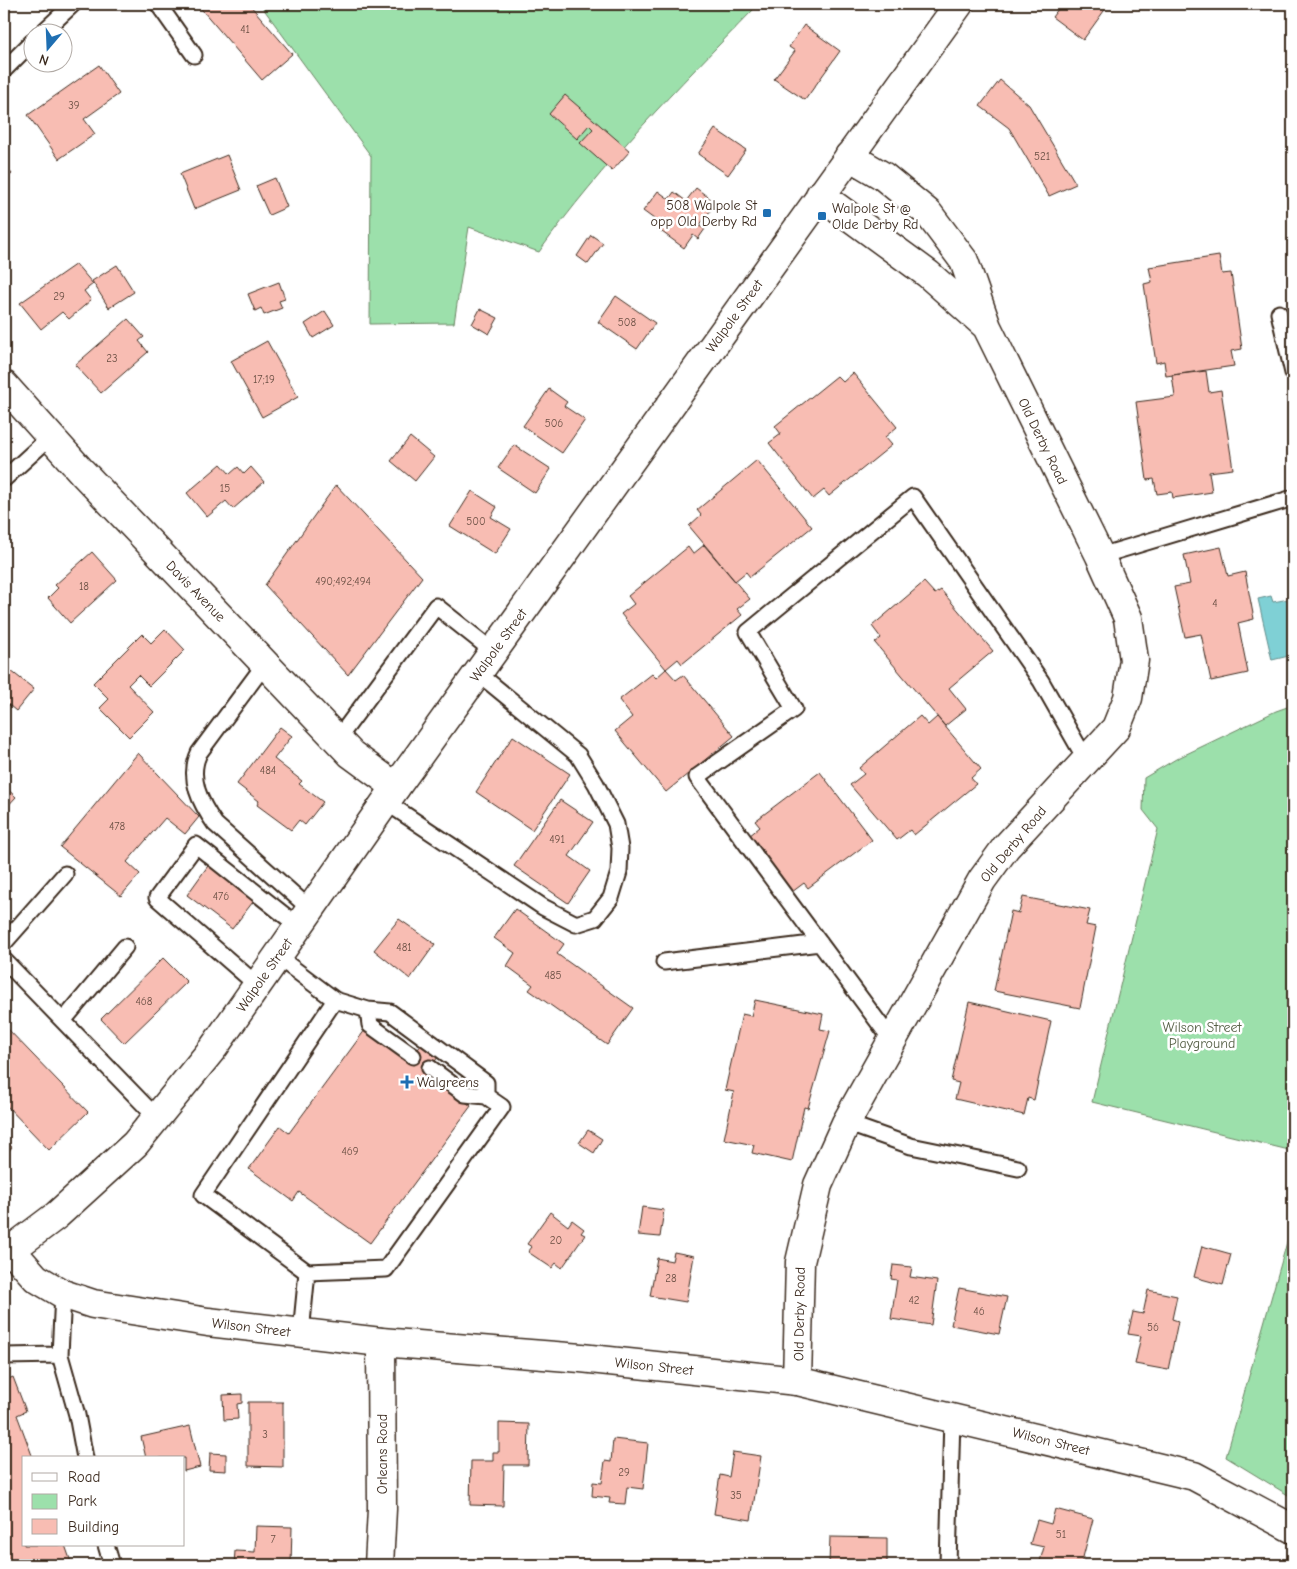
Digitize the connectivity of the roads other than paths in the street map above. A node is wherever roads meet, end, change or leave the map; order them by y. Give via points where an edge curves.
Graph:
1 (73, 4) edge
2 (158, 4) edge
3 (959, 4) edge
4 (54, 22) edge
5 (22, 52) edge
6 (194, 54) dead end
7 (4, 70) edge
8 (849, 156) junction
9 (820, 195) junction
10 (1279, 313) dead end
11 (987, 327) junction
12 (1293, 374) edge
13 (4, 385) edge
14 (50, 438) junction
15 (4, 479) edge
16 (1293, 498) edge
17 (1100, 556) junction
18 (494, 652) junction
19 (265, 664) junction
20 (478, 673) junction
21 (337, 740) junction
22 (1086, 760) junction
23 (391, 795) junction
24 (65, 874) dead end
25 (304, 917) junction
26 (4, 943) edge
27 (820, 943) junction
28 (125, 947) dead end
29 (278, 957) junction
30 (4, 960) edge
31 (664, 962) dead end
32 (257, 985) junction
33 (335, 1000) junction
34 (368, 1010) junction
35 (63, 1021) junction
36 (893, 1042) junction
37 (413, 1056) dead end
38 (430, 1068) dead end
39 (486, 1096) junction
40 (157, 1118) junction
41 (846, 1123) junction
42 (1018, 1168) dead end
43 (6, 1249) edge
44 (308, 1272) junction
45 (62, 1294) junction
46 (301, 1333) junction
47 (381, 1342) junction
48 (60, 1355) junction
49 (4, 1356) edge
50 (797, 1381) junction
51 (952, 1417) junction
52 (85, 1456) edge
53 (1293, 1529) edge
54 (106, 1546) edge
55 (112, 1565) edge
56 (379, 1565) edge
57 (948, 1565) edge

1 - 4 lane
2 - 6 lane
3 - 8 street, Walpole Street
5 - 7 lane
8 - 9 street, Walpole Street
8 - 11 street, Old Derby Road via 883,176 928,213 964,261
9 - 11 street, Old Derby Road via 928,274
9 - 18 street, Walpole Street
10 - 12 lane
11 - 17 street, Old Derby Road
13 - 14 street, Davis Avenue
14 - 15 lane
14 - 19 street, Davis Avenue
16 - 17 lane
17 - 22 street, Old Derby Road via 1128,618 1134,660 1128,698 1116,728
18 - 20 street, Walpole Street
18 - 21 lane via 436,606
19 - 21 street, Davis Avenue
19 - 25 lane via 195,762 194,776 198,794 215,824
20 - 23 street, Walpole Street
20 - 23 lane via 578,755 596,784 616,824 620,848 619,872 611,898 594,918 576,924 543,907
21 - 23 street, Davis Avenue
22 - 27 lane via 1041,681 913,497 748,632 794,709 697,777
22 - 36 street, Old Derby Road via 1006,847 982,880
23 - 25 street, Walpole Street
24 - 26 lane
25 - 29 street, Walpole Street
25 - 32 lane via 196,845 158,898
27 - 31 lane
27 - 36 lane
28 - 35 lane
29 - 32 street, Walpole Street
29 - 33 lane
30 - 35 lane
32 - 40 street, Walpole Street via 214,1047
33 - 34 lane
33 - 44 lane via 203,1196
34 - 37 lane via 370,1025
34 - 39 lane via 390,1012 486,1083
35 - 40 lane
36 - 41 street, Old Derby Road
38 - 39 lane via 465,1094
39 - 44 lane via 502,1107 386,1269
40 - 43 street, Walpole Street via 99,1178
41 - 42 lane via 910,1146
41 - 50 street, Old Derby Road via 818,1185 800,1262
43 - 45 street, Wilson Street via 36,1278
44 - 46 lane
45 - 46 street, Wilson Street via 136,1312
45 - 48 lane
46 - 47 street, Wilson Street
47 - 50 street, Wilson Street via 581,1358
47 - 56 street, Orleans Road
48 - 49 lane
48 - 52 lane
50 - 51 street, Wilson Street
51 - 53 street, Wilson Street via 1194,1476
51 - 57 lane
54 - 55 lane

